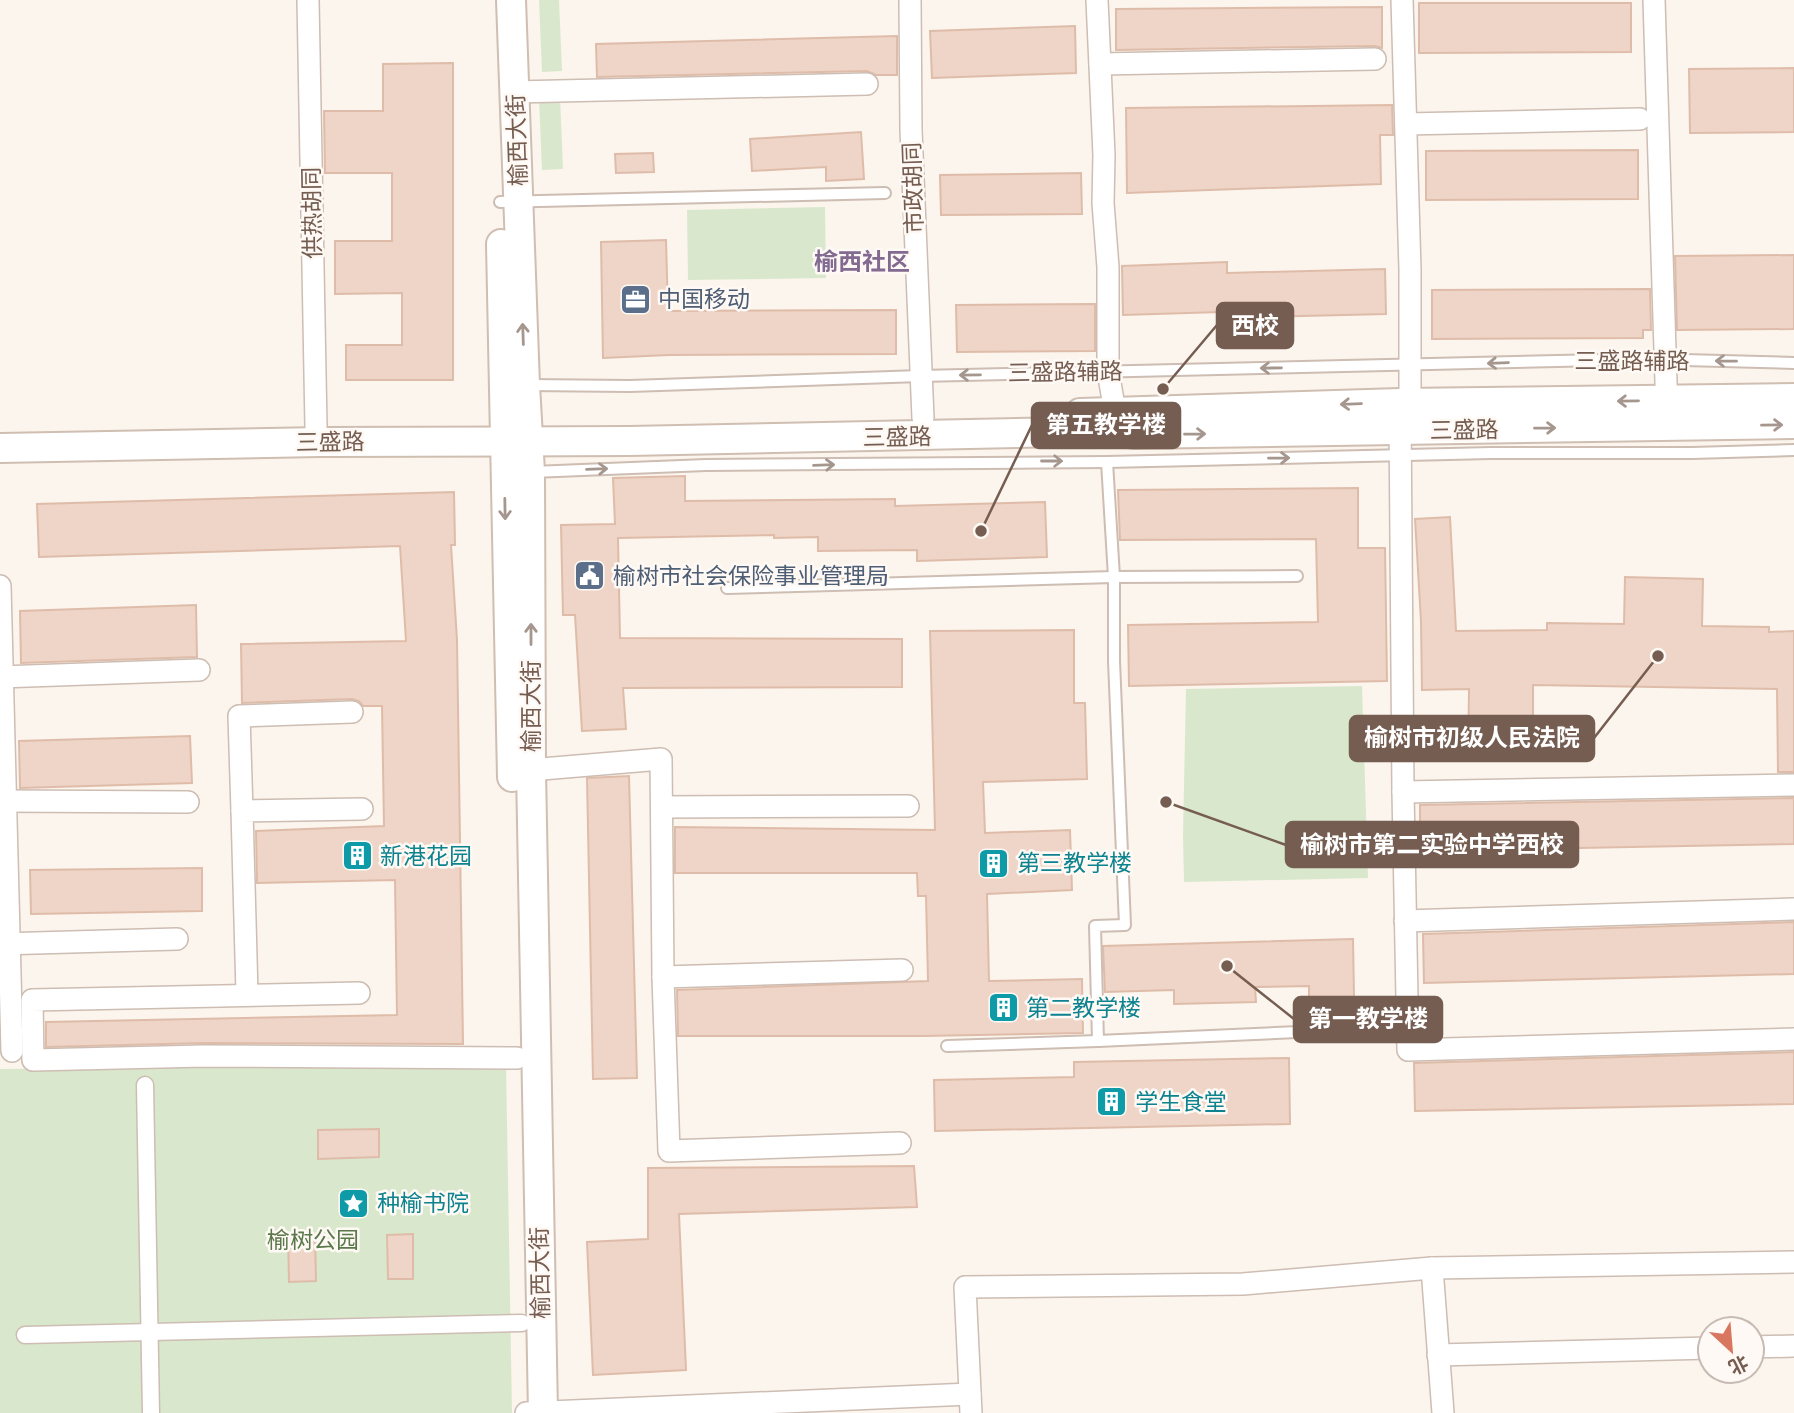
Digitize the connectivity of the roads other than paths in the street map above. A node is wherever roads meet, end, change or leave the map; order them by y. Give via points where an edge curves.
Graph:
1 (308, 0) edge
2 (496, 0) edge
3 (511, 0) edge
4 (911, 0) edge
5 (1097, 0) edge
6 (1402, 0) edge
7 (1654, 0) edge
8 (1375, 59) dead end
9 (1100, 64) junction
10 (867, 85) dead end
11 (515, 92) junction
12 (1640, 119) dead end
13 (1406, 124) junction
14 (885, 193) dead end
15 (509, 202) junction
16 (1664, 360) junction
17 (1794, 363) edge
18 (1412, 366) junction
19 (1108, 371) junction
20 (920, 376) junction
21 (514, 385) junction
22 (1794, 398) edge
23 (1405, 403) junction
24 (1115, 412) junction
25 (1667, 414) junction
26 (923, 418) junction
27 (1794, 424) edge
28 (316, 427) junction
29 (0, 429) edge
30 (516, 433) junction
31 (1401, 443) junction
32 (0, 448) edge
33 (1794, 450) edge
34 (1107, 462) junction
35 (517, 472) junction
36 (1297, 576) dead end
37 (1114, 577) junction
38 (0, 586) edge
39 (727, 587) dead end
40 (199, 670) dead end
41 (1, 677) edge
42 (352, 712) dead end
43 (521, 771) junction
44 (1794, 785) edge
45 (1403, 792) junction
46 (3, 801) edge
47 (188, 802) dead end
48 (908, 806) dead end
49 (662, 807) junction
50 (362, 809) dead end
51 (243, 811) junction
52 (1794, 909) edge
53 (1405, 921) junction
54 (177, 939) dead end
55 (4, 944) edge
56 (902, 970) dead end
57 (663, 976) junction
58 (359, 993) dead end
59 (247, 994) junction
60 (1342, 1030) dead end
61 (1794, 1039) edge
62 (1098, 1041) junction
63 (947, 1046) dead end
64 (12, 1051) dead end
65 (517, 1058) junction
66 (145, 1084) dead end
67 (900, 1143) dead end
68 (1794, 1262) edge
69 (1432, 1268) junction
70 (522, 1323) junction
71 (151, 1332) junction
72 (25, 1335) dead end
73 (1794, 1346) edge
74 (1766, 1347) edge
75 (1696, 1348) edge
76 (1438, 1354) junction
77 (970, 1403) edge
78 (151, 1413) edge
79 (526, 1413) edge
80 (543, 1413) edge
81 (1443, 1413) edge

1 - 28 street, 供热胡同
2 - 15 main road, 榆西大街
3 - 11 main road, 榆西大街
4 - 20 street, 市政胡同
5 - 9 street
6 - 13 street
7 - 16 street
8 - 9 street
9 - 19 street
10 - 11 street
11 - 15 main road, 榆西大街
12 - 13 street
13 - 18 street
14 - 15 lane
15 - 21 main road, 榆西大街
17 -> 16 lane, 三盛路辅路
16 -> 18 lane, 三盛路辅路
16 - 25 street
18 -> 19 lane, 三盛路辅路
18 - 23 street
19 -> 20 lane, 三盛路辅路
19 - 24 street
20 - 21 lane, 三盛路辅路 via 630,386
20 - 26 street, 市政胡同
21 - 30 main road, 榆西大街
22 - 25 main road, 三盛路
23 -> 24 main road, 三盛路
25 -> 23 main road, 三盛路
23 - 31 street
24 - 26 main road, 三盛路
25 -> 27 main road, 三盛路
31 -> 25 main road, 三盛路
26 - 30 main road, 三盛路
28 - 29 main road, 三盛路
28 - 30 main road, 三盛路
30 -> 31 main road, 三盛路 via 862,438 1114,431
30 - 32 main road, 三盛路
30 - 35 main road, 榆西大街
31 - 33 lane
34 -> 31 lane
31 - 45 street
35 -> 34 lane via 706,465
34 - 37 lane
35 - 43 main road, 榆西大街
36 - 37 lane
37 - 39 lane
37 - 62 lane via 1125,925 1096,926
38 - 41 street
40 - 41 street
41 - 46 street
42 - 51 street via 239,716
43 - 49 street via 661,759
43 - 65 main road, 榆西大街
43 - 80 main road, 榆西大街
44 - 45 street
45 - 53 street
46 - 47 street
46 - 55 street
48 - 49 street
49 - 57 street
50 - 51 street
51 - 59 street
52 - 53 street
53 - 61 street via 1408,1049
54 - 55 street
55 - 64 street
56 - 57 street
57 - 67 street via 669,1151
58 - 59 street
59 - 65 street via 33,1000 33,1060
60 - 62 lane
62 - 63 lane
65 - 70 main road, 榆西大街
66 - 71 street
68 - 69 street
69 - 76 street
69 - 77 street via 1243,1284 965,1287
70 - 71 street
70 - 79 main road, 榆西大街
71 - 72 street
71 - 78 street
73 - 74 street
75 - 76 street
76 - 81 street
77 - 80 street
79 - 80 street

